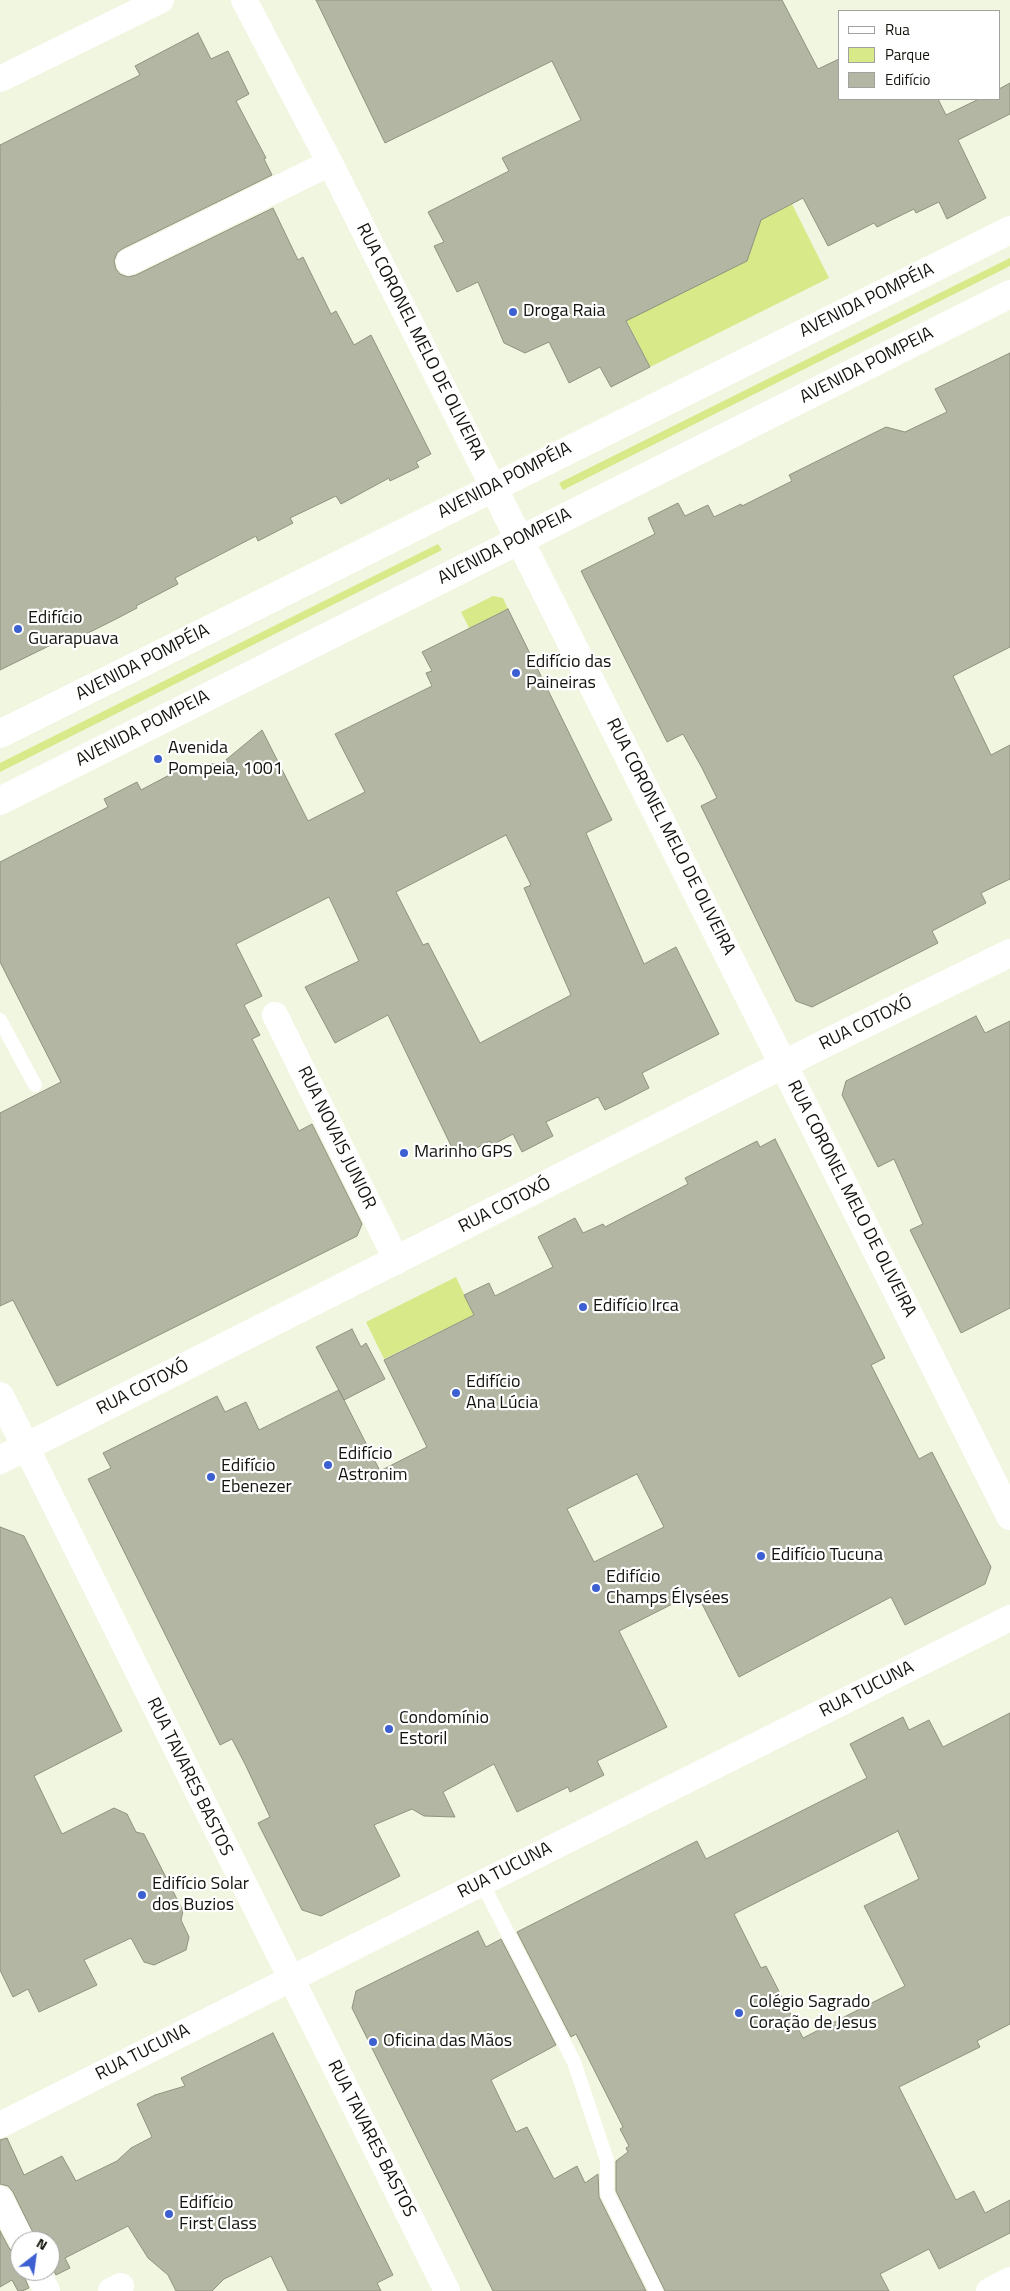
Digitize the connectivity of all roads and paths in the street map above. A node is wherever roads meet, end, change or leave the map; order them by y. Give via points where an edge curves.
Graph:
1 (161, 0) edge
2 (244, 0) edge
3 (0, 79) edge
4 (330, 163) junction
5 (1010, 230) edge
6 (129, 262) dead end
7 (1010, 294) edge
8 (493, 487) junction
9 (521, 540) junction
10 (0, 734) edge
11 (0, 801) edge
12 (1010, 953) edge
13 (274, 1015) dead end
14 (0, 1020) edge
15 (784, 1066) junction
16 (35, 1085) dead end
17 (397, 1261) junction
18 (0, 1396) edge
19 (26, 1447) junction
20 (0, 1460) edge
21 (1010, 1516) edge
22 (1010, 1618) edge
23 (482, 1882) junction
24 (291, 1979) junction
25 (0, 2125) edge
26 (0, 2199) edge
27 (17, 2231) edge
28 (1010, 2280) edge
29 (447, 2291) edge
30 (656, 2291) edge
31 (988, 2291) edge

1 - 3 street
2 - 4 street, RUA CORONEL MELO DE OLIVEIRA
4 - 6 street
4 - 8 street, RUA CORONEL MELO DE OLIVEIRA
5 - 8 street, AVENIDA POMPÉIA
7 - 9 street, AVENIDA POMPEIA
8 - 9 street, RUA CORONEL MELO DE OLIVEIRA
8 - 10 street, AVENIDA POMPÉIA
9 - 11 street, AVENIDA POMPEIA
9 - 15 street, RUA CORONEL MELO DE OLIVEIRA
12 - 15 street, RUA COTOXÓ
13 - 17 street, RUA NOVAIS JUNIOR
14 - 16 lane
15 - 17 street, RUA COTOXÓ
15 - 21 street, RUA CORONEL MELO DE OLIVEIRA
17 - 19 street, RUA COTOXÓ
18 - 19 street, RUA TAVARES BASTOS
19 - 20 street, RUA COTOXÓ
19 - 24 street, RUA TAVARES BASTOS
22 - 23 street, RUA TUCUNA
23 - 24 street, RUA TUCUNA
23 - 30 lane via 574,2062 607,2160 607,2193
24 - 25 street, RUA TUCUNA
24 - 29 street, RUA TAVARES BASTOS
26 - 27 street
28 - 31 street

